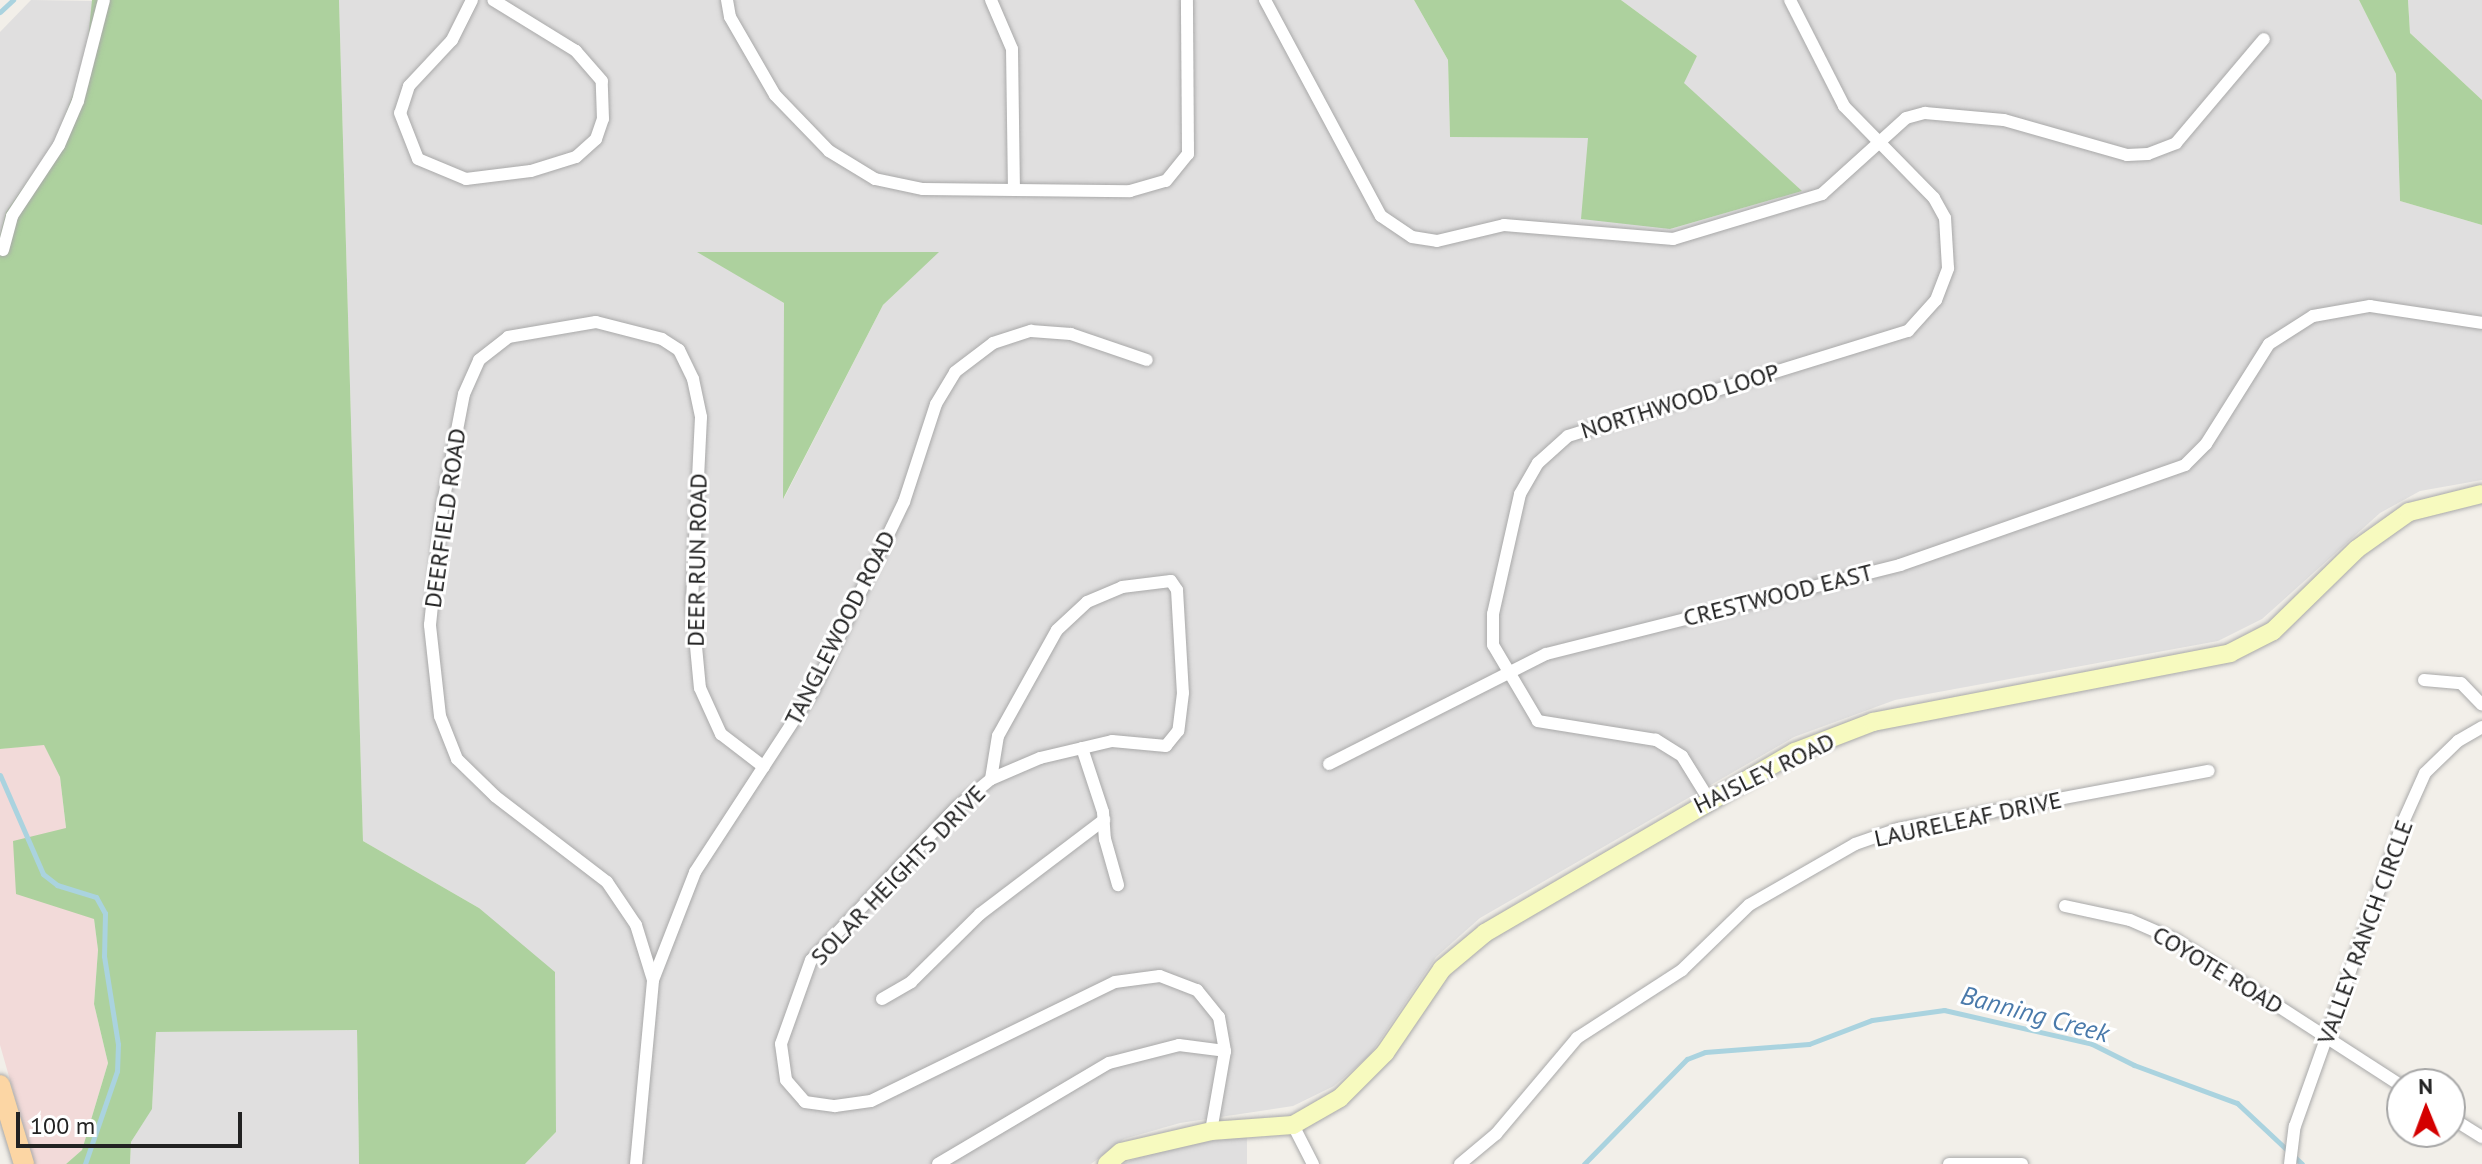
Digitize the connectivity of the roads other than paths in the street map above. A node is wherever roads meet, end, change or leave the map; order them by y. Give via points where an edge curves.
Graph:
1 (104, 0) edge
2 (472, 0) edge
3 (493, 0) edge
4 (727, 0) edge
5 (991, 0) edge
6 (1187, 0) edge
7 (1265, 0) edge
8 (1790, 0) edge
9 (2264, 39) dead end
10 (1880, 143) junction
11 (1014, 189) junction
12 (3, 250) dead end
13 (2482, 323) edge
14 (662, 339) joint
15 (1147, 360) dead end
16 (2482, 494) edge
17 (1508, 677) junction
18 (2424, 680) dead end
19 (2482, 705) edge
20 (2482, 727) edge
21 (1082, 748) junction
22 (1329, 764) dead end
23 (764, 767) junction
24 (2209, 771) dead end
25 (991, 779) junction
26 (1708, 798) junction
27 (1104, 820) junction
28 (1118, 885) dead end
29 (2065, 906) dead end
30 (653, 980) junction
31 (882, 999) dead end
32 (2327, 1037) junction
33 (1225, 1051) junction
34 (2386, 1076) edge
35 (0, 1085) edge
36 (1293, 1125) junction
37 (1211, 1131) junction
38 (24, 1164) edge
39 (636, 1164) edge
40 (938, 1164) edge
41 (1107, 1164) edge
42 (1313, 1164) edge
43 (1460, 1164) edge
44 (1949, 1164) edge
45 (2022, 1164) edge
46 (2290, 1164) edge

1 - 12 street via 78,101 59,145 12,216
2 - 3 street via 452,40 409,86 400,113 418,159 466,179 531,171 576,157 596,139 603,119 602,81 576,51
4 - 11 street via 730,17 775,95 829,151 875,179 923,189
5 - 11 street via 1012,49
6 - 11 street via 1192,139 1180,168 1154,187 1130,191
7 - 10 street via 1381,216 1412,237 1437,241 1504,225 1673,239 1822,194
8 - 10 street, NORTHWOOD LOOP via 1844,106
9 - 10 street via 2176,143 2148,154 2127,155 2004,120 1925,113 1906,118
10 - 17 street, NORTHWOOD LOOP via 1934,198 1945,218 1948,268 1936,300 1908,331 1568,436 1538,463 1520,494 1493,614 1493,645
13 - 17 street, CRESTWOOD EAST via 2370,306 2313,316 2269,344 2206,444 2185,465 1900,565 1546,654
14 - 23 street, DEER RUN ROAD via 679,350 701,417 692,604 700,688 721,734
14 - 30 street, DEERFIELD ROAD via 596,322 508,337 479,360 464,394 444,494 430,625 440,716 457,759 607,882 636,925
15 - 23 street, TANGLEWOOD ROAD via 1071,334 1031,331 993,343 955,372 936,404 904,502 826,664
16 - 26 street, HAISLEY ROAD via 2409,512 2357,549 2273,631 2230,653 1873,722 1795,752
17 - 22 street, CRESTWOOD EAST
17 - 26 street, NORTHWOOD LOOP via 1538,721 1656,740 1682,756
18 - 19 street via 2461,683
20 - 32 street, VALLEY RANCH CIRCLE via 2458,741 2425,773
21 - 25 street via 1040,758
21 - 25 street, SOLAR HEIGHTS DRIVE via 1112,741 1166,746 1178,731 1183,693 1177,590 1171,581 1122,587 1087,602 1057,630 998,736
21 - 27 street
23 - 30 street, TANGLEWOOD ROAD via 695,872
24 - 43 street, LAURELEAF DRIVE via 1898,829 1855,844 1749,905 1682,970 1577,1038 1496,1134
25 - 33 street, SOLAR HEIGHTS DRIVE via 956,808 811,960 781,1044 786,1080 805,1102 835,1106 871,1101 1115,982 1160,976 1197,990 1219,1017
26 - 36 street, HAISLEY ROAD via 1485,933 1442,969 1385,1053 1340,1098
27 - 28 street
27 - 31 street via 980,914 911,982
29 - 32 street, COYOTE ROAD via 2130,920 2176,940
30 - 39 street, TANGLEWOOD ROAD
32 - 34 street, COYOTE ROAD
32 - 46 street, VALLEY RANCH CIRCLE via 2295,1126
33 - 37 street, SOLAR HEIGHTS DRIVE
33 - 40 street via 1179,1045 1109,1063
35 - 38 main road
36 - 37 street, HAISLEY ROAD
36 - 42 street
37 - 41 street, HAISLEY ROAD via 1121,1152
44 - 45 street

